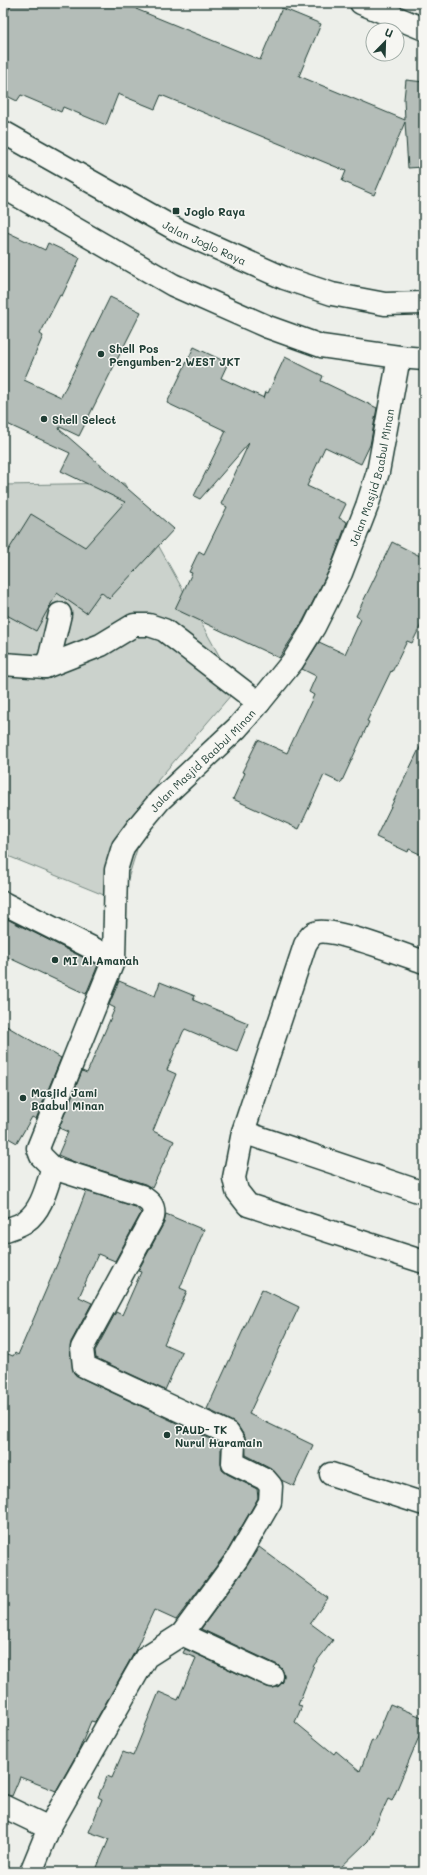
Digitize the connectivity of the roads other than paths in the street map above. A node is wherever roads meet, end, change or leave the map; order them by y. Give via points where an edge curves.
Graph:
1 (361, 3) edge
2 (424, 29) edge
3 (3, 132) edge
4 (3, 187) edge
5 (424, 303) edge
6 (399, 357) junction
7 (424, 359) edge
8 (60, 614) dead end
9 (3, 664) edge
10 (45, 667) junction
11 (259, 703) junction
12 (3, 903) edge
13 (114, 959) junction
14 (424, 962) edge
15 (243, 1132) junction
16 (54, 1168) junction
17 (424, 1192) edge
18 (3, 1231) edge
19 (424, 1262) edge
20 (331, 1474) dead end
21 (424, 1504) edge
22 (182, 1634) junction
23 (272, 1676) dead end
24 (3, 1806) edge
25 (49, 1828) junction
26 (31, 1872) edge

1 - 2 street
3 - 5 street, Jalan Joglo Raya via 179,231 284,278 332,294 378,302
4 - 6 street via 173,285 268,327 321,346
6 - 7 street
6 - 11 street, Jalan Masjid Baabul Minan via 378,472 353,546 314,627 293,661
8 - 10 street
9 - 10 street
10 - 11 street via 101,645 134,626 149,626 164,630
11 - 13 street, Jalan Masjid Baabul Minan via 237,728 160,800 123,847 116,870
12 - 13 street
13 - 16 street, Jalan Masjid Baabul Minan via 38,1148 41,1156
14 - 15 street via 334,932 317,932 312,935 305,945
15 - 17 street
15 - 19 street via 234,1178 237,1191 248,1205
16 - 18 street via 32,1216
16 - 22 street via 141,1196 152,1204 154,1210 153,1217 82,1348 84,1366 228,1433 234,1443 233,1463 265,1480 271,1486 270,1502 237,1559
20 - 21 street
22 - 23 street
22 - 25 street via 146,1657
24 - 25 street
25 - 26 street

